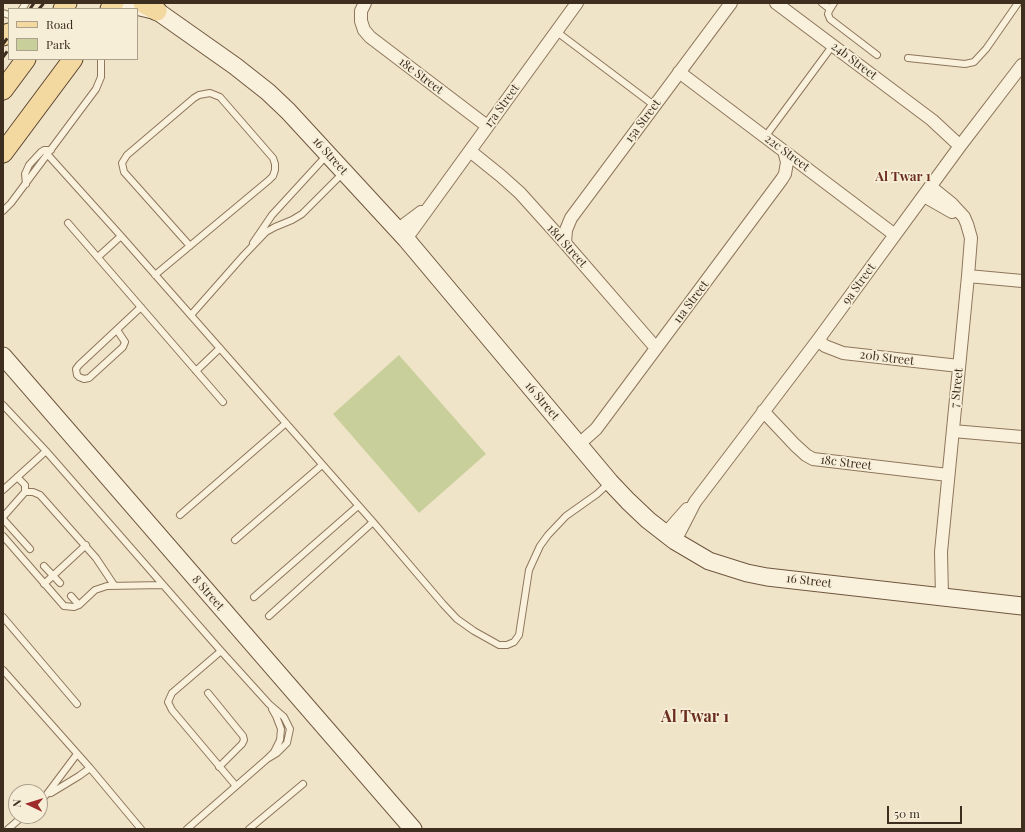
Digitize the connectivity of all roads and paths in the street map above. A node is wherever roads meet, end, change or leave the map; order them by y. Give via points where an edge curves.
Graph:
1 (365, 3) edge
2 (731, 3) edge
3 (776, 3) edge
4 (822, 3) edge
5 (834, 3) edge
6 (1018, 3) edge
7 (572, 5) edge
8 (150, 6) edge
9 (123, 8) edge
10 (830, 9) junction
11 (3, 25) edge
12 (557, 32) junction
13 (5, 34) edge
14 (833, 45) junction
15 (877, 55) dead end
16 (908, 58) dead end
17 (25, 60) edge
18 (72, 60) edge
19 (101, 60) edge
20 (1022, 65) edge
21 (679, 72) junction
22 (3, 90) edge
23 (654, 106) junction
24 (487, 126) junction
25 (765, 137) junction
26 (963, 142) junction
27 (470, 151) junction
28 (784, 151) junction
29 (49, 152) junction
30 (3, 153) edge
31 (328, 154) junction
32 (344, 172) junction
33 (927, 191) junction
34 (3, 211) edge
35 (68, 223) dead end
36 (895, 234) junction
37 (402, 235) junction
38 (121, 236) junction
39 (565, 243) junction
40 (190, 246) junction
41 (244, 255) junction
42 (98, 257) junction
43 (155, 274) junction
44 (968, 276) junction
45 (1022, 281) edge
46 (141, 307) junction
47 (191, 315) junction
48 (117, 330) junction
49 (818, 340) junction
50 (220, 348) junction
51 (656, 348) junction
52 (3, 356) edge
53 (959, 366) junction
54 (196, 371) junction
55 (223, 402) dead end
56 (3, 405) edge
57 (764, 411) junction
58 (286, 424) junction
59 (953, 431) junction
60 (1022, 437) edge
61 (578, 445) junction
62 (46, 451) junction
63 (322, 465) junction
64 (948, 475) junction
65 (17, 477) junction
66 (610, 482) junction
67 (3, 490) edge
68 (25, 492) junction
69 (358, 506) junction
70 (180, 515) dead end
71 (3, 518) edge
72 (373, 522) junction
73 (3, 536) edge
74 (670, 537) junction
75 (235, 540) dead end
76 (86, 545) junction
77 (30, 549) dead end
78 (44, 566) dead end
79 (53, 575) junction
80 (60, 583) dead end
81 (44, 584) junction
82 (114, 585) junction
83 (163, 585) junction
84 (71, 596) dead end
85 (937, 596) junction
86 (254, 597) dead end
87 (79, 605) junction
88 (1022, 606) edge
89 (269, 616) dead end
90 (3, 617) edge
91 (222, 651) junction
92 (3, 670) edge
93 (208, 693) dead end
94 (76, 704) dead end
95 (269, 704) junction
96 (78, 754) junction
97 (267, 759) junction
98 (219, 766) junction
99 (90, 768) junction
100 (303, 784) dead end
101 (236, 786) junction
102 (48, 794) joint
103 (141, 829) edge
104 (187, 829) edge
105 (249, 829) edge
106 (413, 829) edge

1 - 24 street, 18e Street via 361,21 370,37
2 - 21 street, 15a Street
3 - 14 street, 24b Street
4 - 10 lane
5 - 10 lane
6 - 16 lane via 974,62 965,64
7 - 12 street, 17a Street
8 - 9 street, 16 Street
8 - 31 street, 16 Street via 218,53 268,92
10 - 15 lane via 830,18
11 - 13 lane
12 - 23 lane
12 - 24 street, 17a Street
14 - 25 lane
14 - 26 street, 24b Street via 932,120 948,127
17 - 22 main road
18 - 30 main road
19 - 29 lane via 101,77 96,89
20 - 26 street, 9a Street
21 - 23 street, 15a Street
21 - 25 street, 22c Street
23 - 39 street, 15a Street via 571,218 566,230
24 - 27 street, 17a Street
25 - 28 street, 22c Street
26 - 33 street, 9a Street
27 - 37 street, 17a Street via 427,208
27 - 39 street, 18d Street via 515,188
28 - 36 street, 22c Street
28 - 51 street, 11a Street via 786,162 782,179
29 - 34 lane
29 - 38 lane
31 - 32 street, 16 Street
31 - 41 lane via 269,220
32 - 37 street, 16 Street
32 - 41 lane via 302,214 270,229
33 - 36 street, 9a Street
33 - 44 street, 7 Street via 958,210 968,224 971,243
35 - 42 lane
36 - 49 street, 9a Street
37 - 61 street, 16 Street
38 - 42 lane
38 - 43 lane
39 - 51 street, 18d Street
40 - 40 lane via 273,176 275,170 273,158 220,97 210,93 194,98 127,155 122,163 124,172
40 - 43 lane
41 - 47 lane
42 - 46 lane
43 - 47 lane
44 - 45 street
44 - 53 street, 7 Street
46 - 48 lane
46 - 54 lane
47 - 50 lane
48 - 48 lane via 77,367 79,377 89,378 123,346 125,342
49 - 53 street, 20b Street via 825,346 843,353
49 - 57 street, 9a Street
50 - 54 lane
50 - 58 lane
51 - 61 street, 11a Street via 596,429
52 - 106 street, 8 Street
53 - 59 street, 7 Street
54 - 55 lane
56 - 62 lane
57 - 64 street, 18c Street via 795,445 813,459
57 - 74 street, 9a Street
58 - 63 lane
58 - 70 lane
59 - 60 street
59 - 64 street, 7 Street
61 - 66 street, 16 Street
62 - 65 lane
62 - 83 lane
63 - 69 lane
63 - 75 lane
64 - 85 street, 7 Street
65 - 67 lane
65 - 68 lane via 25,486
66 - 72 lane via 566,516 540,546 529,570 519,635 514,642 507,645 493,642 457,619
66 - 74 street, 16 Street
68 - 71 lane
68 - 76 lane via 40,495
69 - 72 lane
69 - 86 lane
71 - 77 lane
72 - 89 lane
73 - 81 lane
74 - 85 street, 16 Street via 709,561 747,573
76 - 79 lane
76 - 82 lane
78 - 79 lane
79 - 80 lane
79 - 81 lane
81 - 87 lane via 64,606 69,608
82 - 83 lane
82 - 87 lane via 100,587
83 - 91 lane
84 - 87 lane
85 - 88 street, 16 Street
90 - 94 lane
91 - 95 lane
91 - 98 lane via 172,693 168,702
92 - 96 lane
93 - 98 lane via 244,740
95 - 97 lane via 279,722 281,734 277,746
95 - 97 lane via 284,717 290,729 287,743
96 - 99 lane
96 - 102 lane
97 - 101 lane
98 - 101 lane
99 - 102 lane
99 - 103 lane
100 - 105 lane
101 - 104 lane

